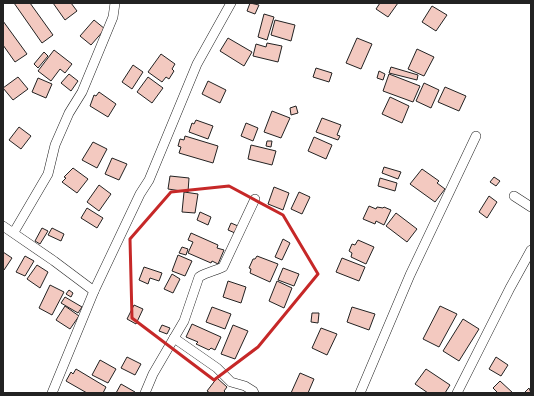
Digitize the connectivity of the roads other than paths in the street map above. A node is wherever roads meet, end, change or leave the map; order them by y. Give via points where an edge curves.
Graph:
1 (115, 3) edge
2 (231, 3) edge
3 (476, 136) dead end
4 (514, 196) dead end
5 (255, 200) dead end
6 (531, 206) edge
7 (3, 226) edge
8 (14, 232) junction
9 (531, 250) edge
10 (94, 291) junction
11 (174, 338) junction
12 (52, 393) edge
13 (145, 393) edge
14 (254, 393) edge
15 (360, 393) edge
16 (457, 393) edge

1 - 8 street via 113,17 82,92 68,113 48,174
2 - 10 street via 196,64 150,180 140,194
3 - 15 street via 410,275
4 - 6 street
5 - 11 street via 223,267 199,277 184,321
7 - 8 street
8 - 10 street
9 - 16 street
10 - 12 street
11 - 13 street
11 - 14 street via 217,368 231,382 245,386

